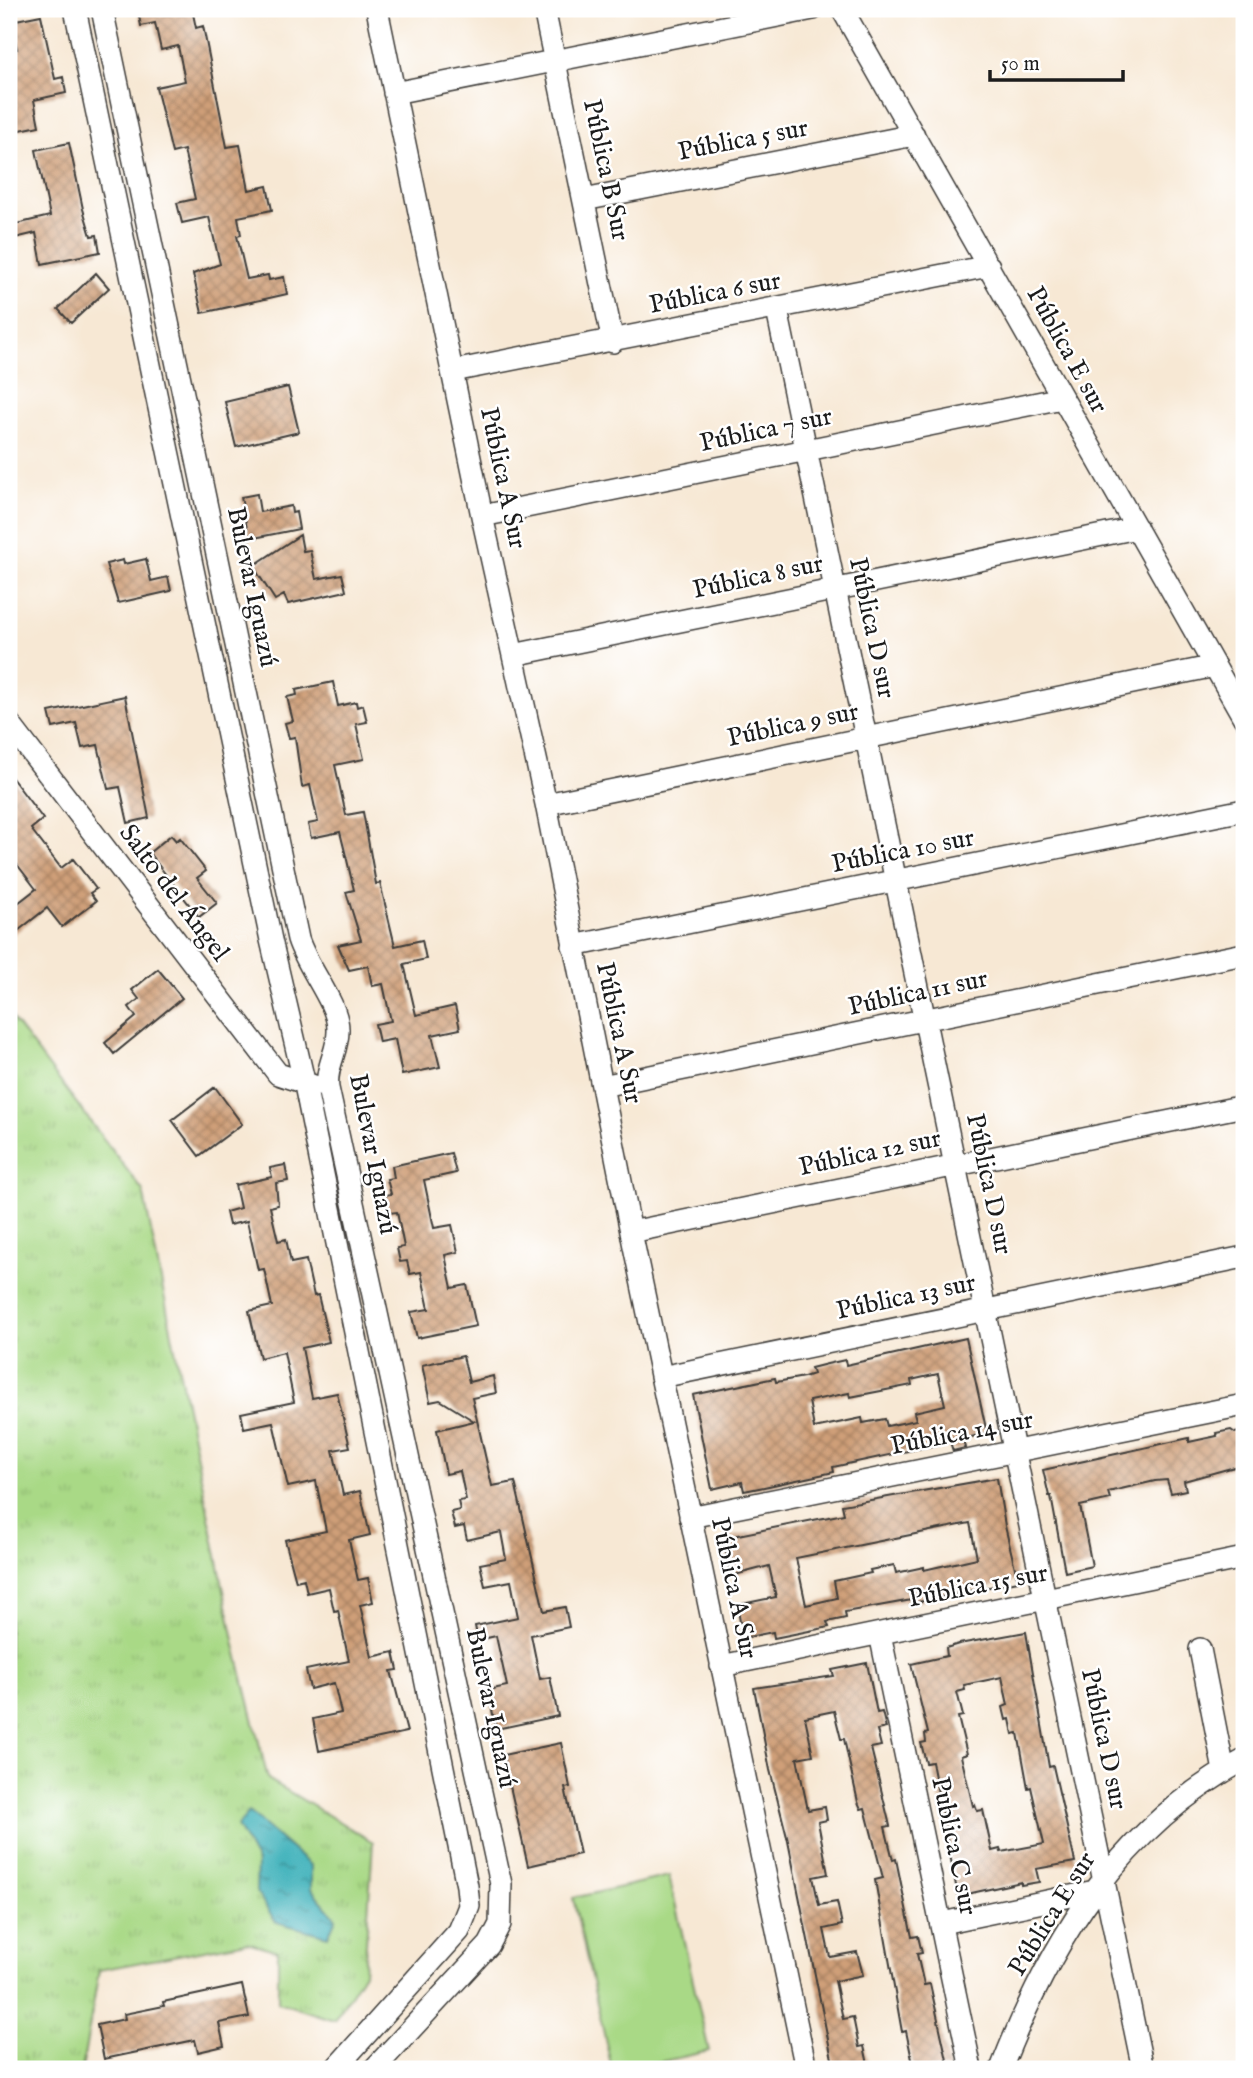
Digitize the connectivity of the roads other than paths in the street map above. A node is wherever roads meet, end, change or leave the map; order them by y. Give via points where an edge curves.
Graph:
1 (75, 9) edge
2 (102, 9) edge
3 (377, 9) edge
4 (544, 9) edge
5 (813, 9) edge
6 (842, 9) edge
7 (554, 60) junction
8 (394, 93) junction
9 (914, 135) junction
10 (584, 200) junction
11 (145, 210) junction
12 (119, 216) junction
13 (989, 267) junction
14 (777, 310) junction
15 (613, 342) junction
16 (453, 371) junction
17 (1062, 398) junction
18 (807, 450) junction
19 (482, 516) junction
20 (1137, 528) junction
21 (835, 589) junction
22 (226, 598) junction
23 (200, 604) junction
24 (513, 655) junction
25 (1215, 666) junction
26 (1244, 718) edge
27 (9, 723) edge
28 (867, 738) junction
29 (546, 804) junction
30 (1244, 810) edge
31 (897, 881) junction
32 (573, 946) junction
33 (1244, 954) edge
34 (305, 962) junction
35 (278, 970) junction
36 (926, 1021) junction
37 (305, 1085) junction
38 (602, 1086) junction
39 (328, 1088) junction
40 (1244, 1106) edge
41 (956, 1164) junction
42 (631, 1232) junction
43 (1244, 1257) edge
44 (986, 1309) junction
45 (661, 1377) junction
46 (1244, 1405) edge
47 (1016, 1451) junction
48 (414, 1487) junction
49 (387, 1492) junction
50 (690, 1517) junction
51 (1244, 1558) edge
52 (1047, 1600) junction
53 (880, 1634) junction
54 (1200, 1649) dead end
55 (722, 1666) junction
56 (1244, 1760) edge
57 (1224, 1771) junction
58 (494, 1853) junction
59 (462, 1860) junction
60 (1099, 1884) junction
61 (942, 1923) junction
62 (335, 2069) edge
63 (374, 2069) edge
64 (806, 2069) edge
65 (971, 2069) edge
66 (1001, 2069) edge
67 (1143, 2069) edge

1 - 12 street, Bulevar Iguazú
2 - 11 street, Bulevar Iguazú
3 - 8 street, Pública A Sur
4 - 7 street, Pública B Sur
5 - 7 street
6 - 9 street, Pública E sur
7 - 8 street
7 - 10 street, Pública B Sur
8 - 16 street, Pública A Sur
9 - 10 street, Pública 5 sur
9 - 13 street, Pública E sur
10 - 15 street, Pública B Sur
11 - 12 street
11 - 22 street, Bulevar Iguazú
12 - 23 street, Bulevar Iguazú
13 - 14 street, Pública 6 sur
13 - 17 street, Pública E sur
14 - 15 street, Pública 6 sur
14 - 18 street, Pública D sur
15 - 16 street, Pública 6 sur
16 - 19 street, Pública A Sur
17 - 18 street, Pública 7 sur
17 - 20 street, Pública E sur
18 - 19 street, Pública 7 sur
18 - 21 street, Pública D sur
19 - 24 street, Pública A Sur
20 - 21 street, Pública 8 sur
20 - 25 street, Pública E sur
21 - 24 street, Pública 8 sur
21 - 28 street, Pública D sur
22 - 23 street
22 - 34 street, Bulevar Iguazú
23 - 35 street, Bulevar Iguazú
24 - 29 street, Pública A Sur
25 - 26 street, Pública E sur
25 - 28 street, Pública 9 sur
27 - 37 street, Salto del Ángel via 278,1074
28 - 29 street, Pública 9 sur
28 - 31 street, Pública D sur
29 - 32 street, Pública A Sur
30 - 31 street, Pública 10 sur
31 - 32 street, Pública 10 sur
31 - 36 street, Pública D sur
32 - 38 street, Pública A Sur
33 - 36 street, Pública 11 sur
34 - 35 street via 295,961
34 - 39 street, Bulevar Iguazú via 329,1000 338,1028 326,1076
35 - 37 street, Bulevar Iguazú
36 - 38 street, Pública 11 sur
36 - 41 street, Pública D sur
37 - 39 street, Salto del Ángel
37 - 49 street, Bulevar Iguazú
38 - 42 street, Pública A Sur
39 - 48 street, Bulevar Iguazú
40 - 41 street, Pública 12 sur
41 - 42 street, Pública 12 sur
41 - 44 street, Pública D sur
42 - 45 street, Pública A Sur
43 - 44 street, Pública 13 sur
44 - 45 street, Pública 13 sur
44 - 47 street, Pública D sur
45 - 50 street, Pública A Sur
46 - 47 street, Pública 14 sur
47 - 50 street, Pública 14 sur
47 - 52 street, Pública D sur
48 - 49 street
48 - 58 street, Bulevar Iguazú
49 - 59 street, Bulevar Iguazú
50 - 55 street, Pública A Sur
51 - 52 street, Pública 15 sur
52 - 53 street, Pública 15 sur
52 - 60 street, Pública D sur
53 - 55 street, Pública 15 sur
53 - 61 street, Publica C sur
54 - 57 street
55 - 64 street, Pública A Sur
56 - 57 street, Pública E sur
57 - 60 street, Pública E sur via 1146,1829
58 - 59 street
58 - 63 street, Bulevar Iguazú via 502,1907 494,1937
59 - 62 street, Bulevar Iguazú via 469,1906 458,1931
60 - 61 street
60 - 66 street, Pública E sur via 1020,2021
60 - 67 street, Pública D sur
61 - 65 street, Publica C sur

